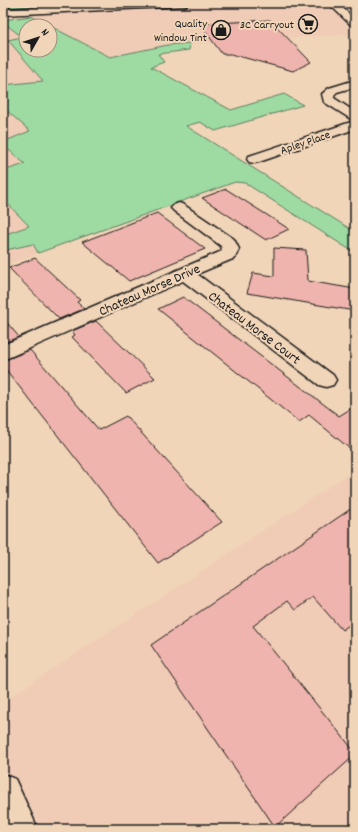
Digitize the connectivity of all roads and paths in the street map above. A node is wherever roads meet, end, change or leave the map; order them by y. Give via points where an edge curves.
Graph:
1 (79, 3) edge
2 (186, 3) edge
3 (332, 3) edge
4 (89, 8) junction
5 (3, 12) edge
6 (355, 24) edge
7 (355, 83) edge
8 (355, 118) edge
9 (355, 125) edge
10 (254, 160) dead end
11 (179, 208) dead end
12 (184, 273) junction
13 (3, 352) edge
14 (326, 380) dead end
15 (3, 791) edge
16 (20, 829) edge

1 - 4 street
2 - 4 street
3 - 6 street
4 - 5 street
7 - 8 street via 328,94 328,99
9 - 10 street, Apley Place
11 - 12 street, Chateau Morse Drive via 228,243 231,249 229,254
12 - 13 street, Chateau Morse Drive
12 - 14 street, Chateau Morse Court
15 - 16 street

